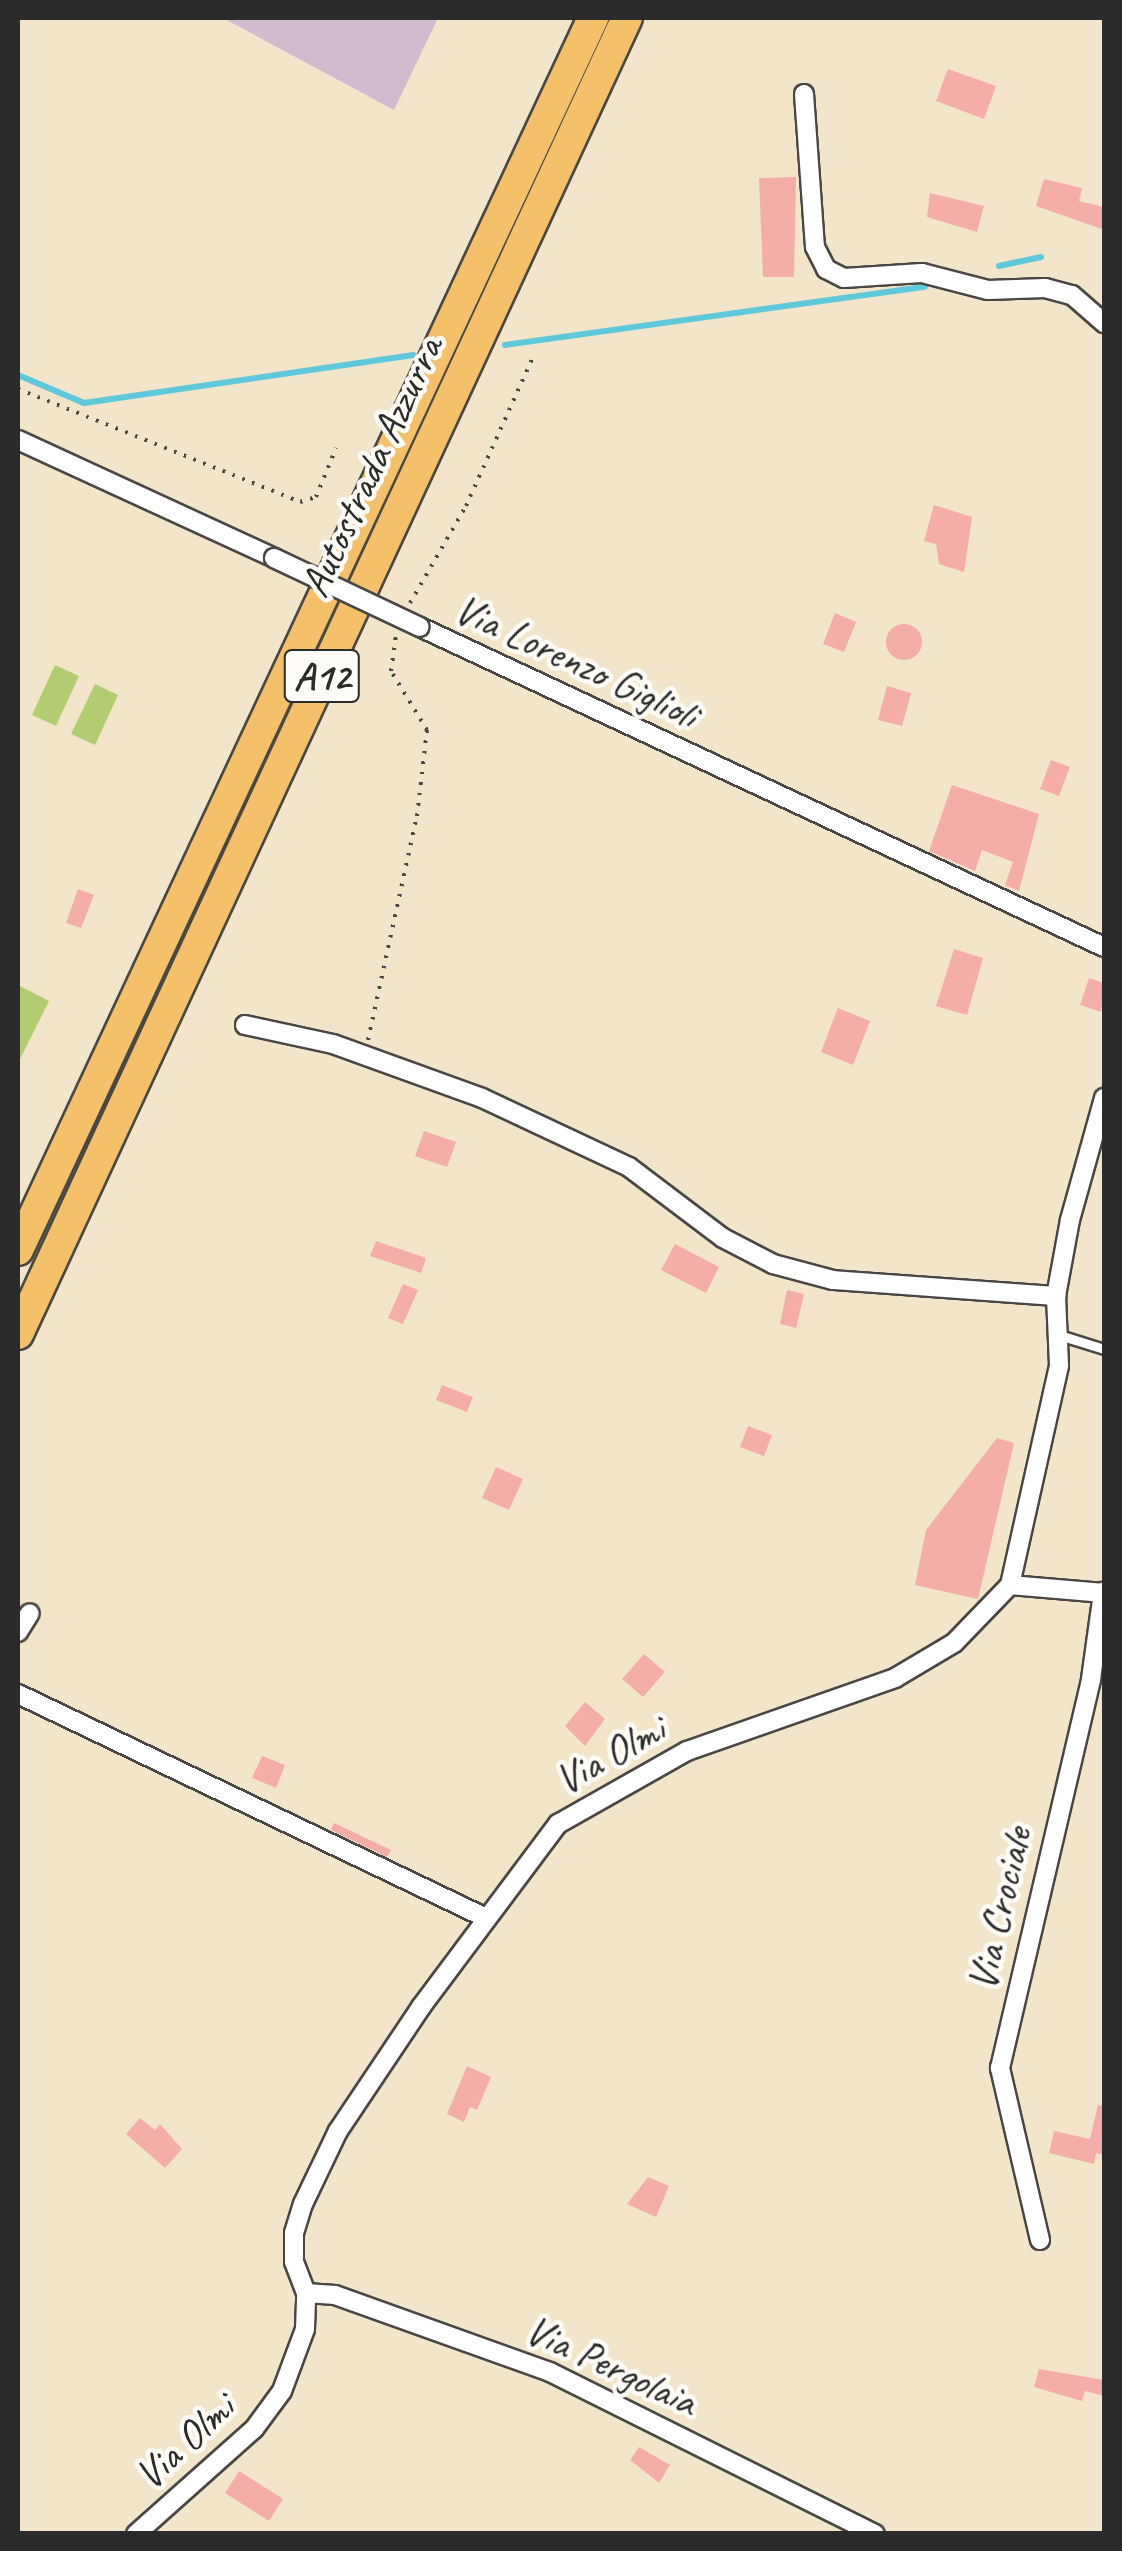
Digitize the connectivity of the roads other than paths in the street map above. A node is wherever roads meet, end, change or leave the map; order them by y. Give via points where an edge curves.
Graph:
1 (592, 18) edge
2 (627, 18) edge
3 (804, 94) dead end
4 (1104, 324) edge
5 (18, 440) edge
6 (1104, 947) edge
7 (245, 1025) dead end
8 (1104, 1098) edge
9 (18, 1250) edge
10 (1056, 1296) junction
11 (18, 1334) edge
12 (1058, 1335) junction
13 (1104, 1350) edge
14 (1010, 1585) junction
15 (1104, 1592) edge
16 (30, 1613) dead end
17 (18, 1632) edge
18 (18, 1694) edge
19 (484, 1916) junction
20 (1040, 2240) dead end
21 (306, 2293) junction
22 (136, 2534) edge
23 (876, 2534) edge

1 - 9 highway, Autostrada Azzurra / A12
2 - 11 highway, Autostrada Azzurra / A12
3 - 4 street via 815,247 826,270 844,278 922,273 988,290 1045,288 1072,295
5 - 6 street, Via Lorenzo Giglioli, bridge
7 - 10 street via 365,1055 482,1098 629,1168 723,1238 773,1264 833,1280
8 - 10 street
10 - 12 street
12 - 13 lane
12 - 14 street via 1059,1365
14 - 15 street, Via Crociale
14 - 19 street, Via Olmi via 954,1642 895,1678 687,1751 611,1790 558,1824
15 - 20 street, Via Crociale via 1000,2068
16 - 17 street
18 - 19 street
19 - 21 street, Via Olmi via 338,2132 302,2204 294,2262
21 - 22 street, Via Olmi via 297,2358 268,2412
21 - 23 street, Via Pergolaia via 335,2295 550,2372

